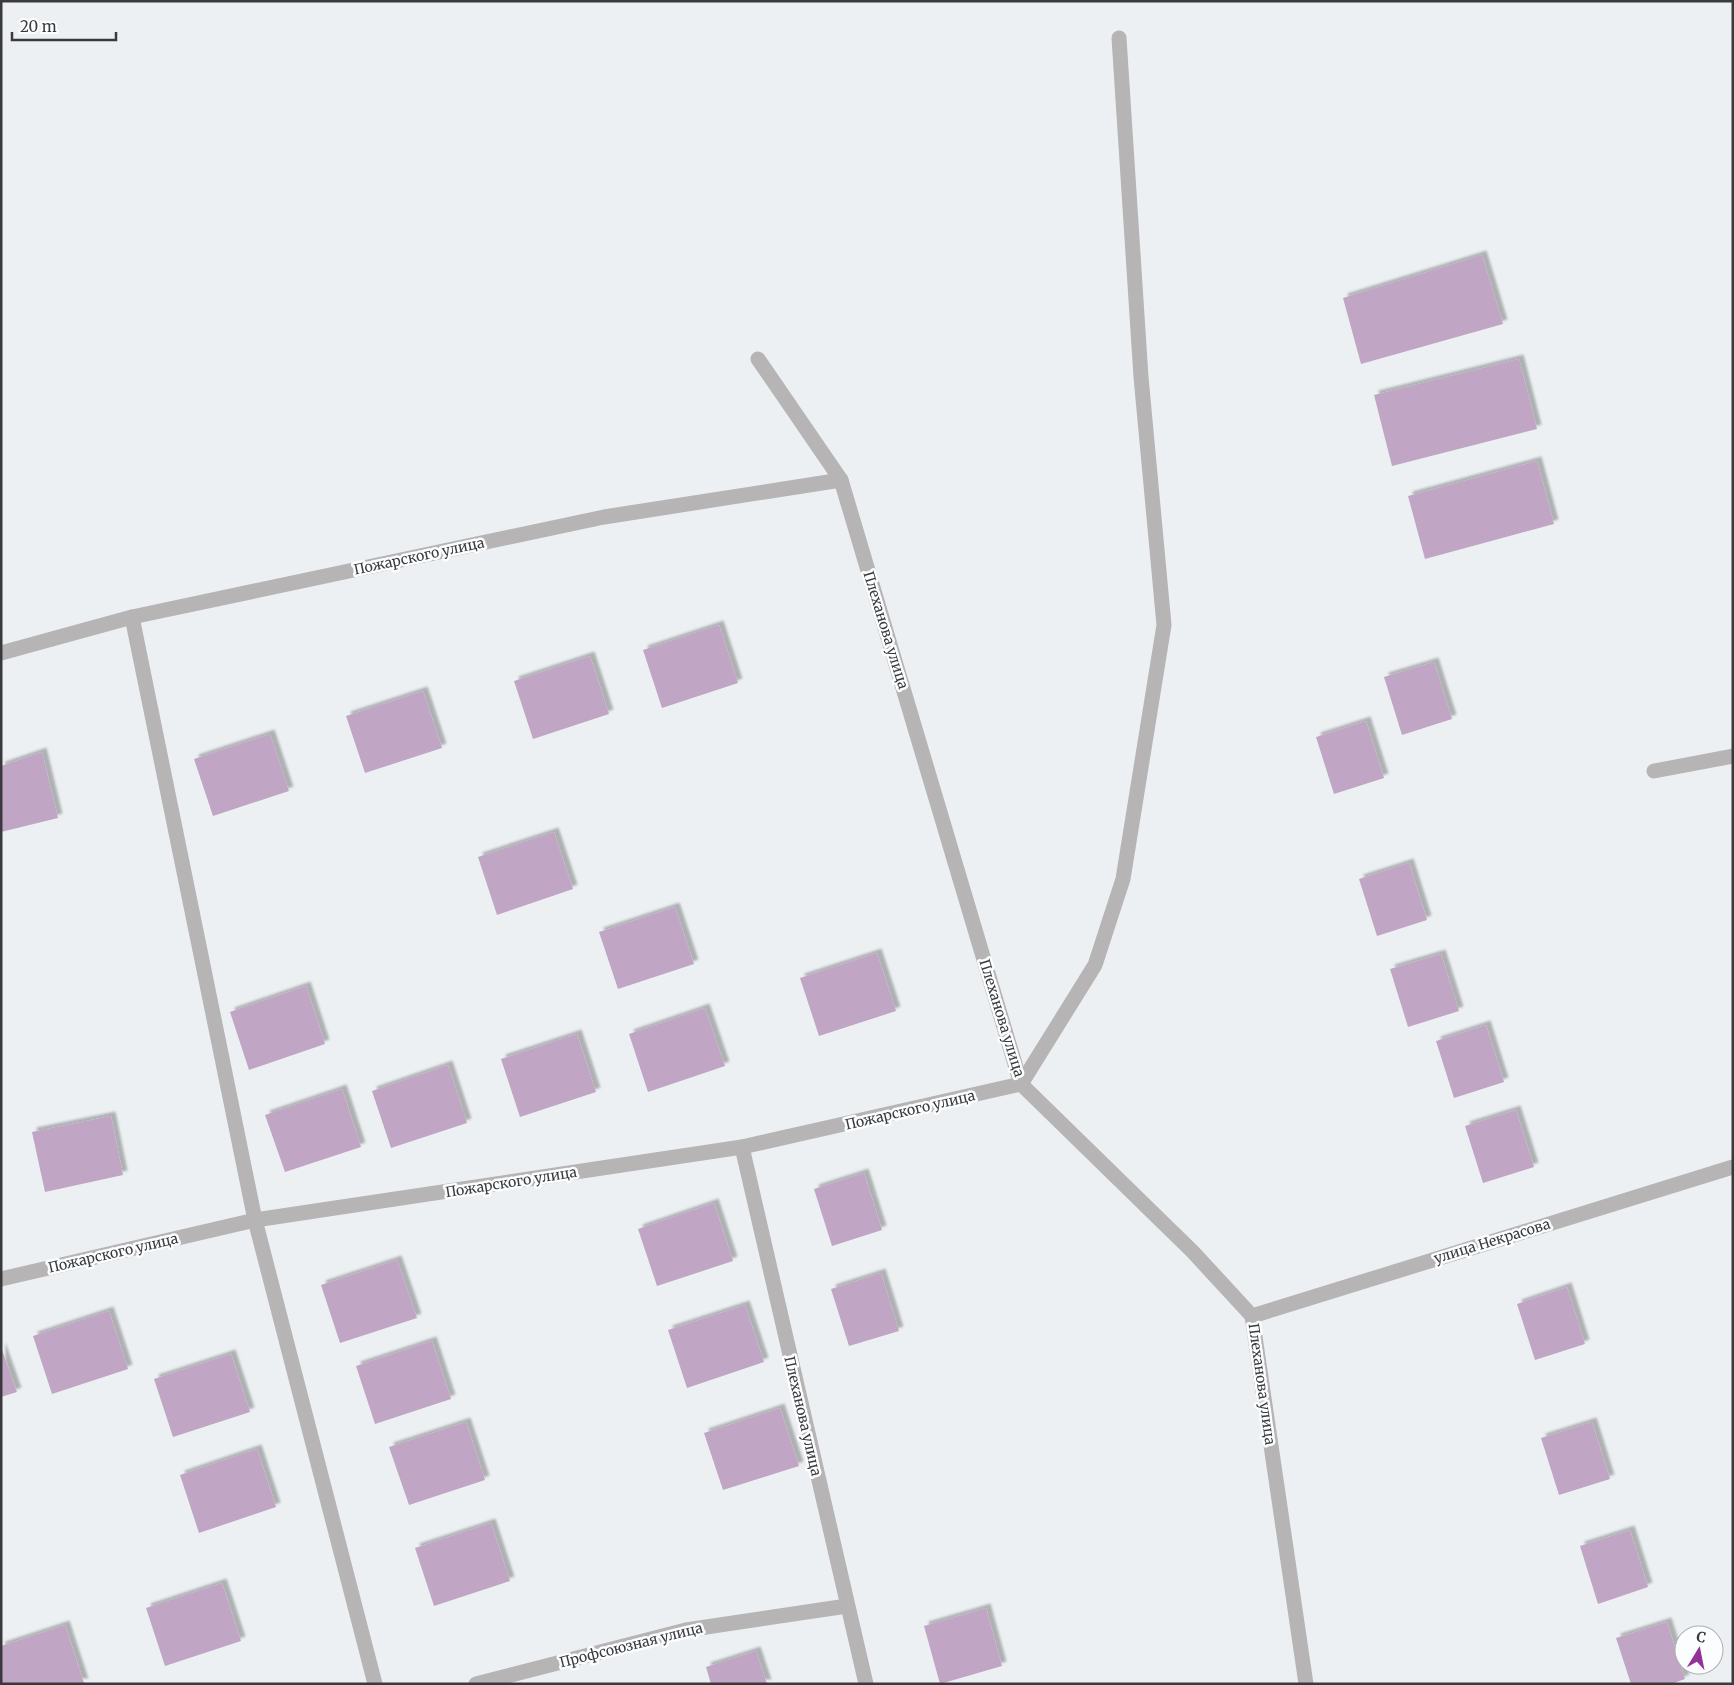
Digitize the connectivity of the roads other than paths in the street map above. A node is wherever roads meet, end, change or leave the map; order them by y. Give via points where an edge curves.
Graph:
1 (1119, 38) dead end
2 (758, 359) dead end
3 (841, 480) junction
4 (132, 617) junction
5 (1, 653) edge
6 (1733, 756) edge
7 (1654, 771) dead end
8 (1021, 1084) junction
9 (742, 1147) junction
10 (1733, 1167) edge
11 (255, 1220) junction
12 (1, 1279) edge
13 (1252, 1316) junction
14 (847, 1606) junction
15 (376, 1684) edge
16 (476, 1684) edge
17 (866, 1684) edge
18 (1306, 1684) edge

1 - 8 street via 1141,377 1164,625 1124,880 1095,965
2 - 3 street, Плеханова улица
3 - 4 street, Пожарского улица via 604,517
3 - 8 street, Плеханова улица
4 - 5 street, Пожарского улица
4 - 11 street
6 - 7 street
8 - 9 street, Пожарского улица
8 - 13 street, Плеханова улица via 1192,1252
9 - 11 street, Пожарского улица
9 - 14 street, Плеханова улица
10 - 13 street, улица Некрасова
11 - 12 street, Пожарского улица
11 - 15 street
13 - 18 street, Плеханова улица
14 - 16 street, Профсоюзная улица via 686,1630
14 - 17 street, Плеханова улица

